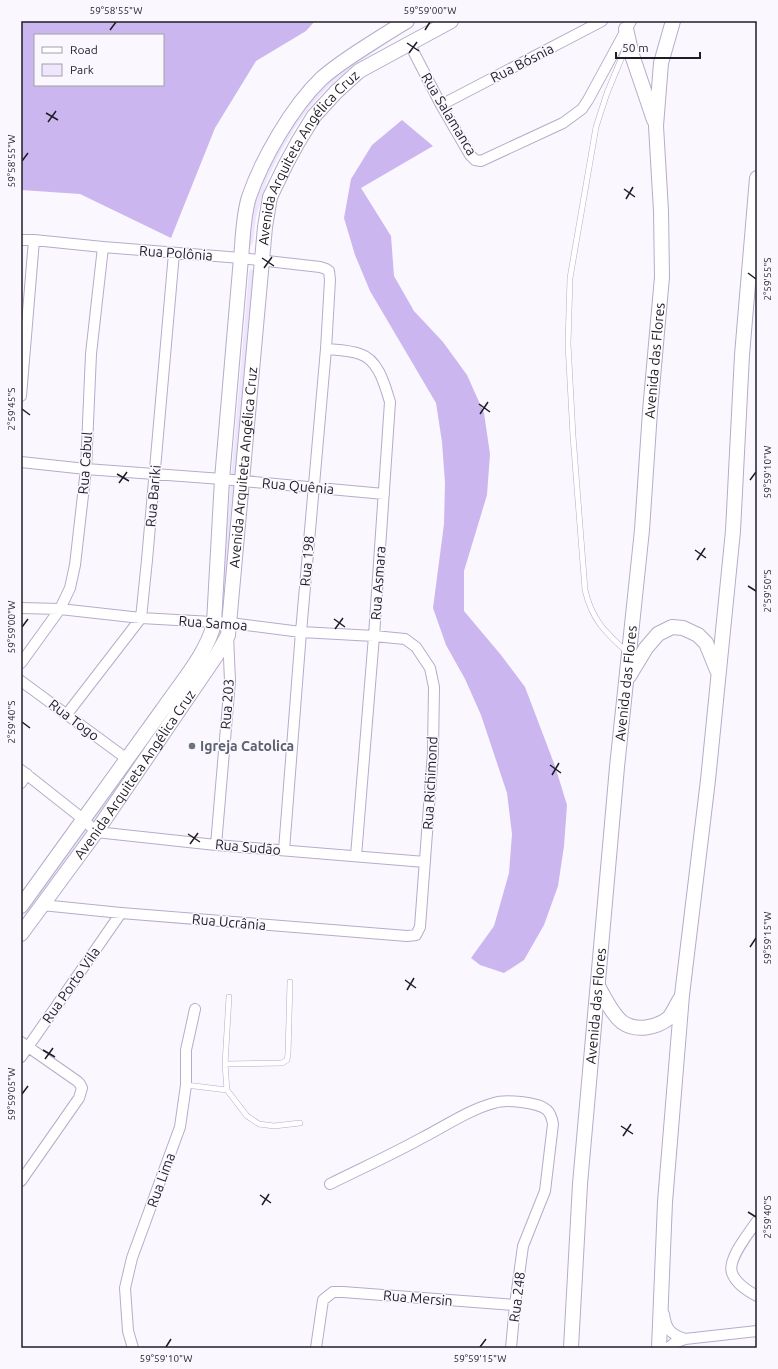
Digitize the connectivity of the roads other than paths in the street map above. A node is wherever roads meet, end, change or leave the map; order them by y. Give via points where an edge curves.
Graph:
1 (407, 21) edge
2 (451, 21) edge
3 (602, 21) edge
4 (673, 21) edge
5 (628, 30) edge
6 (409, 43) junction
7 (441, 105) junction
8 (656, 126) junction
9 (757, 178) edge
10 (21, 240) edge
11 (34, 240) junction
12 (103, 247) junction
13 (174, 253) junction
14 (241, 258) junction
15 (262, 260) junction
16 (329, 271) joint
17 (326, 349) junction
18 (21, 396) edge
19 (21, 462) edge
20 (86, 469) junction
21 (155, 474) junction
22 (222, 479) junction
23 (243, 482) junction
24 (314, 487) junction
25 (384, 494) junction
26 (21, 608) edge
27 (60, 609) junction
28 (141, 618) junction
29 (214, 623) junction
30 (229, 629) junction
31 (301, 632) junction
32 (374, 636) junction
33 (405, 639) joint
34 (629, 654) junction
35 (21, 663) edge
36 (718, 675) junction
37 (21, 681) edge
38 (626, 681) junction
39 (67, 714) junction
40 (128, 759) junction
41 (24, 772) edge
42 (21, 783) edge
43 (83, 819) junction
44 (96, 832) junction
45 (216, 845) junction
46 (284, 850) junction
47 (356, 856) junction
48 (425, 862) junction
49 (42, 905) junction
50 (21, 906) edge
51 (121, 913) junction
52 (21, 934) edge
53 (416, 935) joint
54 (290, 982) dead end
55 (598, 986) junction
56 (682, 995) junction
57 (229, 998) dead end
58 (195, 1009) dead end
59 (24, 1045) edge
60 (21, 1057) edge
61 (225, 1064) junction
62 (186, 1084) junction
63 (227, 1090) junction
64 (300, 1124) dead end
65 (21, 1181) edge
66 (330, 1184) dead end
67 (757, 1221) edge
68 (662, 1293) junction
69 (757, 1296) edge
70 (515, 1306) junction
71 (757, 1331) edge
72 (685, 1339) junction
73 (133, 1348) edge
74 (316, 1348) edge
75 (511, 1348) edge
76 (571, 1348) edge
77 (659, 1348) edge
78 (668, 1348) edge

1 - 14 main road, Avenida Arquiteta Angélica Cruz via 338,65 296,106 268,155 249,198
2 - 6 main road, Avenida Arquiteta Angélica Cruz
3 - 7 street, Rua Bósnia
4 - 8 main road, Avenida das Flores via 661,63
5 - 7 street, Rua Salamanca via 582,109 563,123 487,159 476,160 470,154
5 - 8 main road
5 - 34 lane via 596,127 570,278 568,344 585,590 588,604 601,626
6 - 7 street, Rua Salamanca
6 - 15 main road, Avenida Arquiteta Angélica Cruz via 359,71 314,116 270,197
8 - 34 main road, Avenida das Flores via 662,278 642,530
9 - 36 main road via 742,355 733,531
10 - 11 street, Rua Polônia
11 - 12 street, Rua Polônia
11 - 18 street
12 - 13 street, Rua Polônia
12 - 20 street, Rua Cabul via 91,354
13 - 14 street, Rua Polônia
13 - 21 street, Rua Bariki
14 - 15 street, Rua Polônia
14 - 22 main road, Avenida Arquiteta Angélica Cruz
15 - 16 street, Rua Polônia via 320,267
15 - 23 main road, Avenida Arquiteta Angélica Cruz
16 - 17 street, Rua 198
17 - 24 street, Rua 198
17 - 25 street, Rua Asmara via 362,354 374,364 384,382 390,402
19 - 20 street, Rua Quênia
20 - 21 street, Rua Quênia
20 - 27 street, Rua Cabul via 75,565 70,588
21 - 22 street, Rua Quênia
21 - 28 street, Rua Bariki
22 - 23 street, Rua Quênia
22 - 29 main road, Avenida Arquiteta Angélica Cruz
23 - 24 street, Rua Quênia
23 - 30 main road, Avenida Arquiteta Angélica Cruz
24 - 25 street, Rua Quênia
24 - 31 street, Rua 198
25 - 32 street, Rua Asmara
26 - 27 street, Rua Samoa
27 - 28 street, Rua Samoa
27 - 35 street, Rua Cabul
28 - 29 street, Rua Samoa
28 - 39 street
29 - 30 street, Rua Samoa
29 - 40 main road, Avenida Arquiteta Angélica Cruz via 208,643
30 - 31 street, Rua Samoa
30 - 44 main road, Avenida Arquiteta Angélica Cruz via 218,653
30 - 45 street, Rua 203 via 230,681
31 - 32 street, Rua Samoa
31 - 46 street, Rua 198
32 - 33 street, Rua Samoa
32 - 47 street, Rua Asmara
33 - 48 street, Rua Richimond via 423,656 430,668 434,687 433,752
34 - 38 main road, Avenida das Flores
36 - 38 main road via 706,643 698,635 683,628 672,627 658,634 646,648
36 - 56 main road
37 - 39 street, Rua Togo
38 - 55 main road, Avenida das Flores
39 - 40 street, Rua Togo
40 - 43 main road, Avenida Arquiteta Angélica Cruz
41 - 42 street
41 - 43 street
43 - 44 street
43 - 50 main road, Avenida Arquiteta Angélica Cruz
44 - 45 street, Rua Sudão
44 - 49 main road, Avenida Arquiteta Angélica Cruz
45 - 46 street, Rua Sudão
46 - 47 street, Rua Sudão
47 - 48 street, Rua Sudão
48 - 53 street, Rua Richimond via 420,927
49 - 51 street, Rua Ucrânia
49 - 52 main road, Avenida Arquiteta Angélica Cruz
51 - 53 street, Rua Ucrânia
51 - 59 street, Rua Porto Vila
54 - 61 lane via 287,1060 282,1063
55 - 56 main road via 622,1022 639,1028 654,1026 669,1017
55 - 76 main road, Avenida das Flores via 580,1184
56 - 68 main road via 666,1202
57 - 61 lane
58 - 62 street, Rua Lima via 186,1050
59 - 60 street, Rua Porto Vila
59 - 65 street via 77,1081 82,1088 79,1098
61 - 63 lane
62 - 63 lane
62 - 73 street, Rua Lima via 180,1127 132,1258 125,1288 128,1331
63 - 64 lane via 247,1116 259,1124
66 - 70 street, Rua 248 via 495,1102 538,1105 546,1109 553,1124 545,1191 523,1246
67 - 69 street via 731,1265 732,1274 737,1281
68 - 72 street via 668,1329 674,1336
68 - 77 main road
70 - 74 street, Rua Mersin via 333,1292 323,1300
70 - 75 street, Rua 248
71 - 72 street
72 - 78 street

